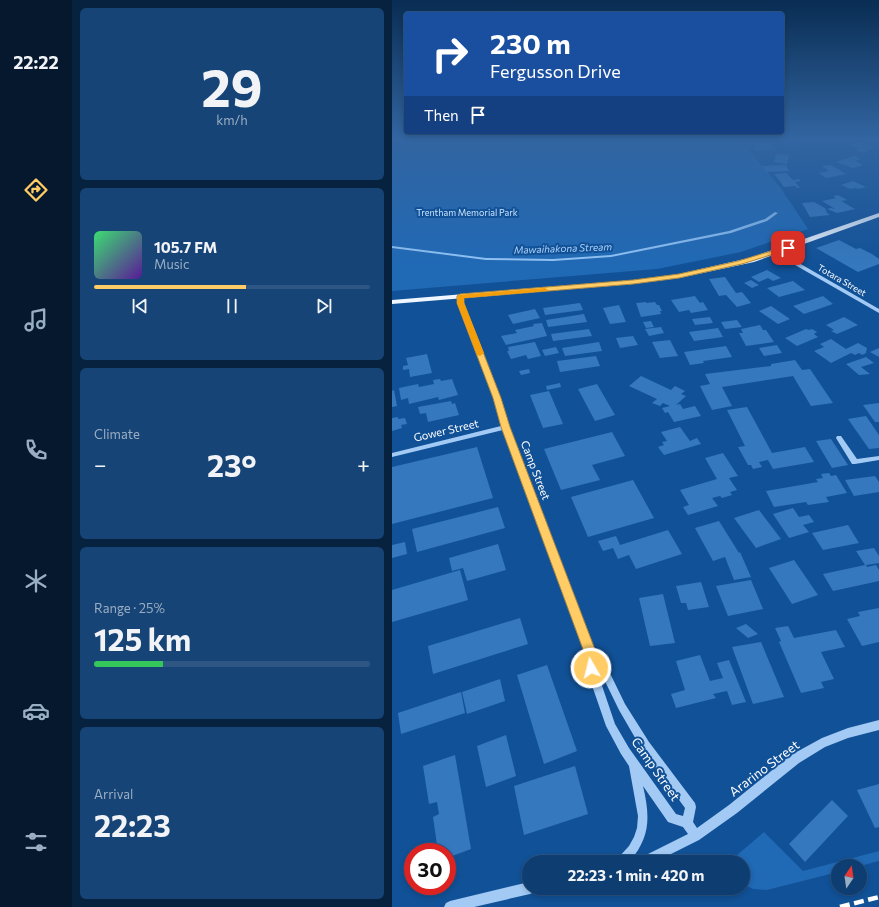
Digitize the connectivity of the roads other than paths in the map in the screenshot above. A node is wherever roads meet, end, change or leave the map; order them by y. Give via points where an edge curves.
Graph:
1 (879, 215) edge
2 (776, 252) junction
3 (460, 296) junction
4 (392, 302) edge
5 (879, 311) edge
6 (506, 427) junction
7 (839, 438) dead end
8 (392, 454) edge
9 (879, 458) edge
10 (590, 652) junction
11 (879, 725) edge
12 (634, 764) junction
13 (687, 823) junction
14 (695, 836) junction
15 (628, 855) edge
16 (657, 855) edge
17 (522, 890) edge
18 (450, 907) edge

1 - 2 main road
2 - 3 main road via 679,276 626,283
2 - 5 street, Totara Street
3 - 4 main road
3 - 6 street, Camp Street via 460,303
6 - 8 street, Gower Street
6 - 10 street, Camp Street
7 - 9 street via 855,462
10 - 12 street, Camp Street via 591,668 611,726
10 - 13 street, Camp Street via 602,666 622,707 645,745 691,807
11 - 14 street, Ararino Street via 848,733 802,755
12 - 13 street, Camp Street via 672,818
12 - 15 street via 644,811 644,824 638,842
13 - 14 street
14 - 16 street, Ararino Street
17 - 18 street

